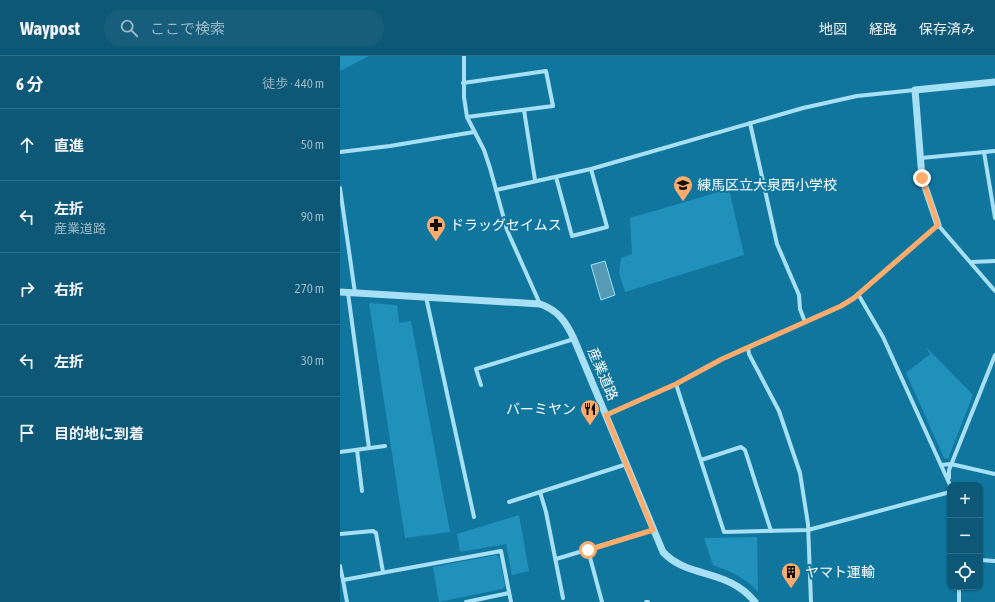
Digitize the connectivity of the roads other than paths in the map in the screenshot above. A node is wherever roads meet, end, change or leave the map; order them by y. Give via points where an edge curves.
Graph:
1 (464, 56) edge
2 (995, 82) edge
3 (463, 84) junction
4 (915, 90) junction
5 (524, 110) junction
6 (467, 117) junction
7 (750, 124) junction
8 (474, 132) junction
9 (995, 150) edge
10 (340, 152) edge
11 (984, 152) junction
12 (921, 158) junction
13 (591, 169) junction
14 (556, 177) junction
15 (535, 180) junction
16 (340, 188) edge
17 (496, 190) junction
18 (995, 218) edge
19 (938, 225) junction
20 (995, 261) edge
21 (972, 262) junction
22 (995, 291) edge
23 (340, 292) edge
24 (351, 293) junction
25 (858, 294) junction
26 (426, 297) junction
27 (540, 304) junction
28 (805, 322) junction
29 (574, 339) junction
30 (748, 348) junction
31 (995, 355) edge
32 (992, 368) edge
33 (676, 384) junction
34 (481, 385) dead end
35 (606, 415) junction
36 (385, 446) dead end
37 (368, 448) junction
38 (357, 450) junction
39 (340, 452) edge
40 (701, 460) junction
41 (627, 464) junction
42 (951, 464) junction
43 (941, 465) junction
44 (995, 474) edge
45 (948, 479) junction
46 (949, 482) edge
47 (362, 491) dead end
48 (540, 492) junction
49 (947, 493) edge
50 (509, 502) dead end
51 (474, 517) dead end
52 (653, 530) junction
53 (808, 530) junction
54 (771, 531) junction
55 (340, 534) edge
56 (588, 550) junction
57 (556, 559) junction
58 (983, 560) edge
59 (995, 561) edge
60 (340, 566) edge
61 (383, 572) junction
62 (342, 580) junction
63 (959, 590) edge
64 (509, 593) junction
65 (563, 598) dead end
66 (347, 602) edge
67 (466, 602) edge
68 (511, 602) edge
69 (602, 602) edge
70 (755, 602) edge
71 (811, 602) edge
72 (960, 602) edge

1 - 3 street
2 - 4 street
3 - 5 street via 546,71 553,106
3 - 6 street
4 - 7 street via 857,96 803,108
4 - 12 street
5 - 6 street
5 - 15 street
6 - 8 street
7 - 13 street
7 - 28 street via 777,244 800,295 800,309
8 - 10 street
8 - 17 street via 484,150
9 - 11 street
11 - 12 street
11 - 18 street
12 - 19 street via 924,187
13 - 14 street
13 - 14 street via 607,227 572,236
14 - 15 street
15 - 17 street
16 - 24 street
17 - 27 street via 507,230
19 - 21 street
19 - 25 street
20 - 21 street
21 - 22 street
23 - 24 street, 産業道路
24 - 26 street, 産業道路
24 - 37 street
25 - 28 street via 841,306
25 - 43 street via 883,337
26 - 27 street, 産業道路
26 - 51 street
27 - 29 street, 産業道路 via 561,316
28 - 30 street
29 - 34 street via 476,369
29 - 35 street, 産業道路
30 - 33 street
30 - 53 street via 779,411 800,473
31 - 32 street
32 - 42 street
33 - 35 street
33 - 40 street
35 - 41 street, 産業道路
36 - 37 street
37 - 38 street
38 - 39 street
38 - 47 street
40 - 54 street via 724,532
40 - 54 street via 741,447 745,450
41 - 48 street
41 - 52 street, 産業道路
42 - 43 street
42 - 44 street
42 - 45 street
43 - 45 street
45 - 46 street
48 - 50 street
48 - 57 street
49 - 53 street
52 - 56 street
52 - 70 street, 産業道路 via 668,557 681,565 732,582
53 - 54 street
53 - 71 street
55 - 61 street via 373,531 376,533
56 - 57 street
56 - 69 street
57 - 65 street
58 - 59 street
60 - 62 street
61 - 62 street
61 - 64 street via 501,551
62 - 66 street
63 - 72 street
64 - 67 street
64 - 68 street

